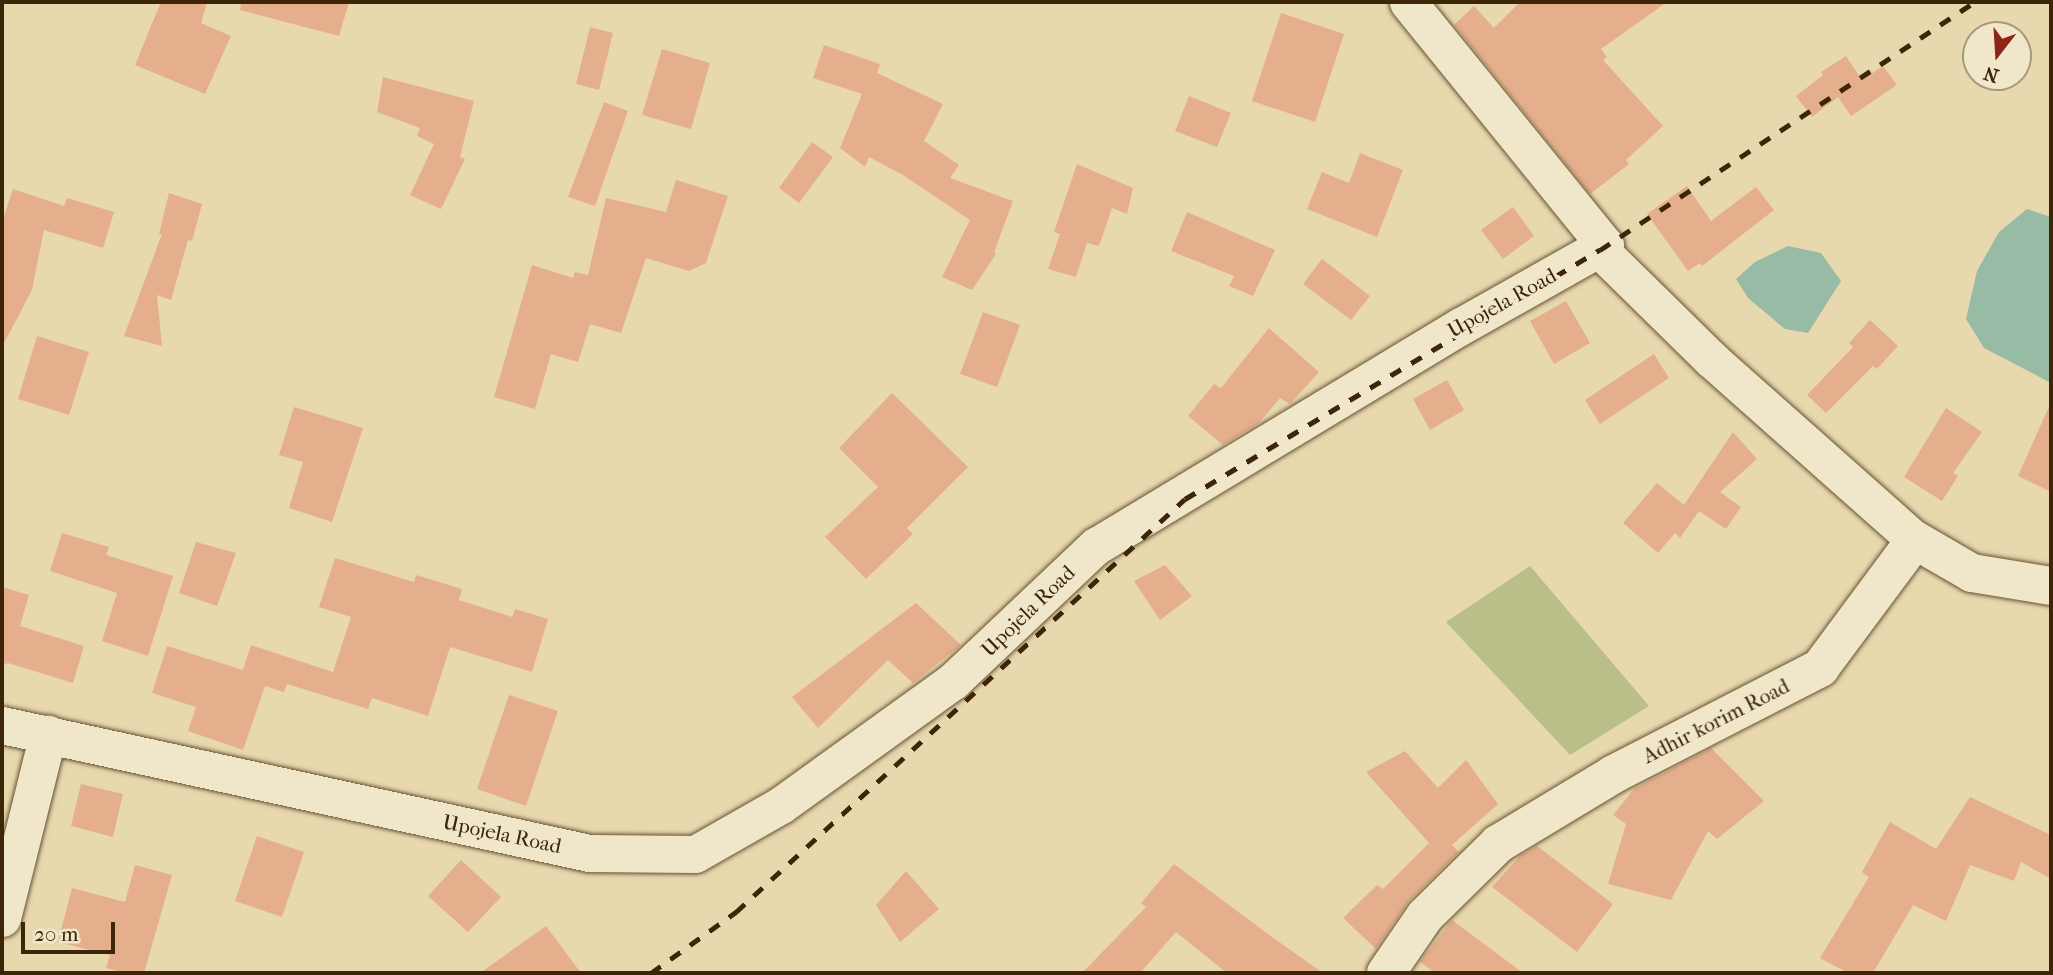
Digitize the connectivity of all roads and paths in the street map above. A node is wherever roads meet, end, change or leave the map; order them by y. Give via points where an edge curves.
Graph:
1 (1408, 2) edge
2 (1605, 245) junction
3 (1915, 540) junction
4 (2051, 586) edge
5 (2, 725) edge
6 (48, 734) junction
7 (2, 918) edge
8 (1386, 973) edge

1 - 2 street
2 - 3 street via 1600,250 1711,359
2 - 6 street, Upojela Road via 1096,546 953,681 781,805 695,854 589,853
3 - 4 main road via 1972,573
3 - 8 main road, Adhir korim Road via 1820,668 1614,774 1498,844 1425,916
5 - 6 street, Upojela Road
6 - 7 street

